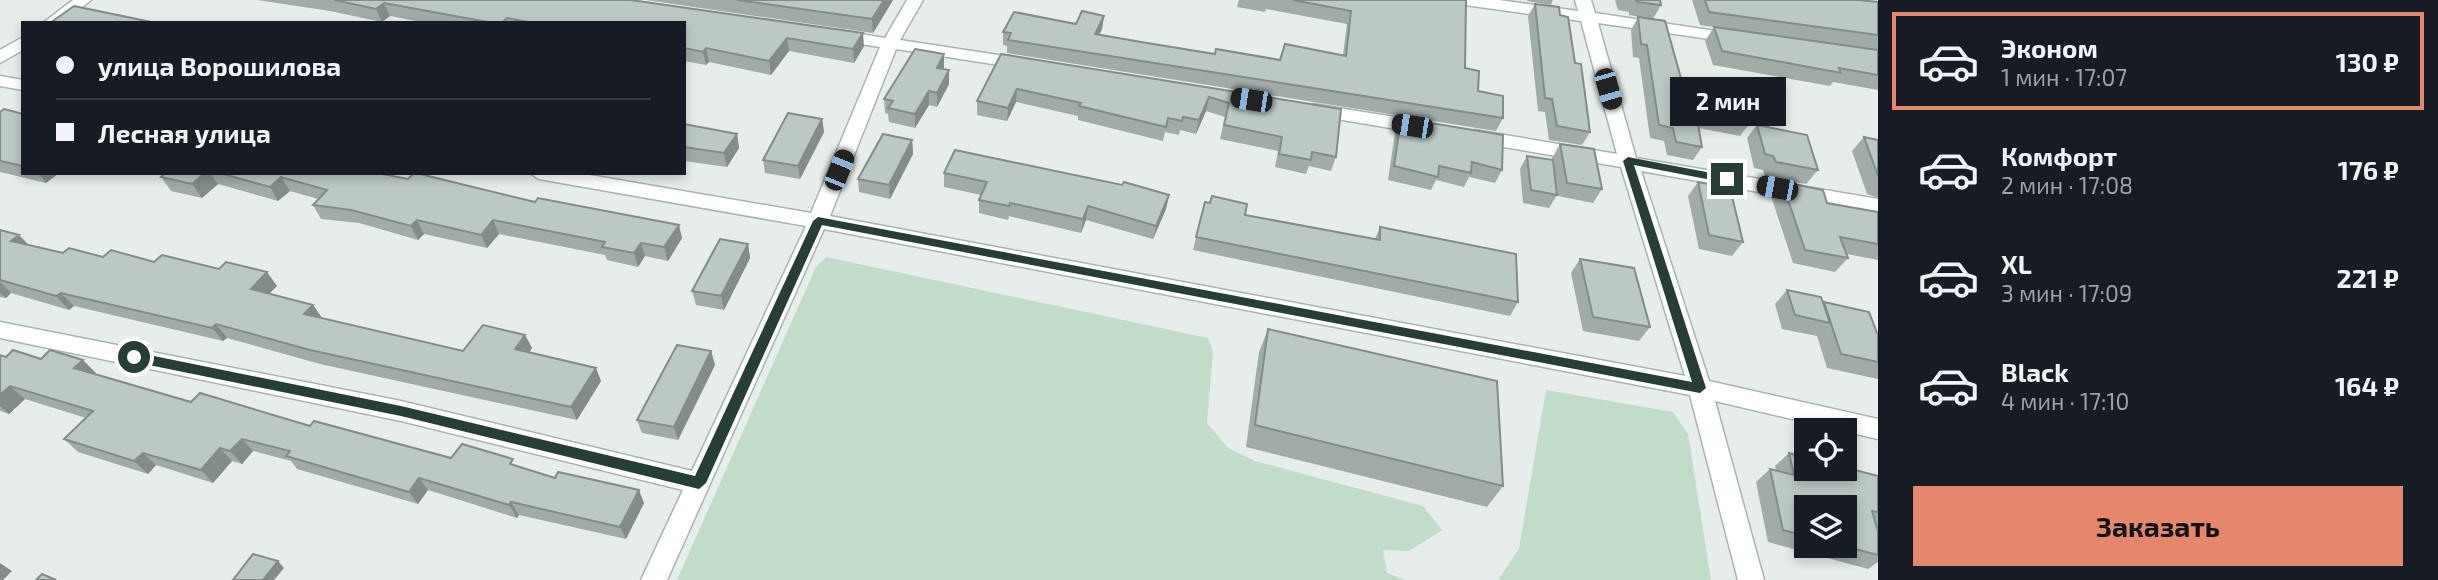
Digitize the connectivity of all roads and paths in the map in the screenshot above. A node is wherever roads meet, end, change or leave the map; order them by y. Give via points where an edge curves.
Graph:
1 (83, 0) edge
2 (915, 0) edge
3 (1465, 0) edge
4 (1585, 9) edge
5 (54, 21) edge
6 (823, 33) edge
7 (1754, 41) edge
8 (21, 43) edge
9 (890, 43) junction
10 (0, 58) edge
11 (1037, 66) edge
12 (0, 81) edge
13 (21, 85) edge
14 (1298, 108) edge
15 (1628, 161) junction
16 (552, 175) edge
17 (1878, 206) edge
18 (818, 221) junction
19 (0, 330) edge
20 (1700, 388) junction
21 (1878, 429) edge
22 (699, 483) junction
23 (654, 580) edge
24 (1751, 580) edge

1 - 5 street
2 - 9 street
3 - 4 street
4 - 7 street
4 - 15 street
6 - 9 street
8 - 10 street
9 - 11 street
9 - 18 street
12 - 13 street
14 - 15 street
15 - 17 street
15 - 20 street
16 - 18 street
18 - 20 street
18 - 22 street
19 - 22 street via 401,411
20 - 21 street
20 - 24 street
22 - 23 street

